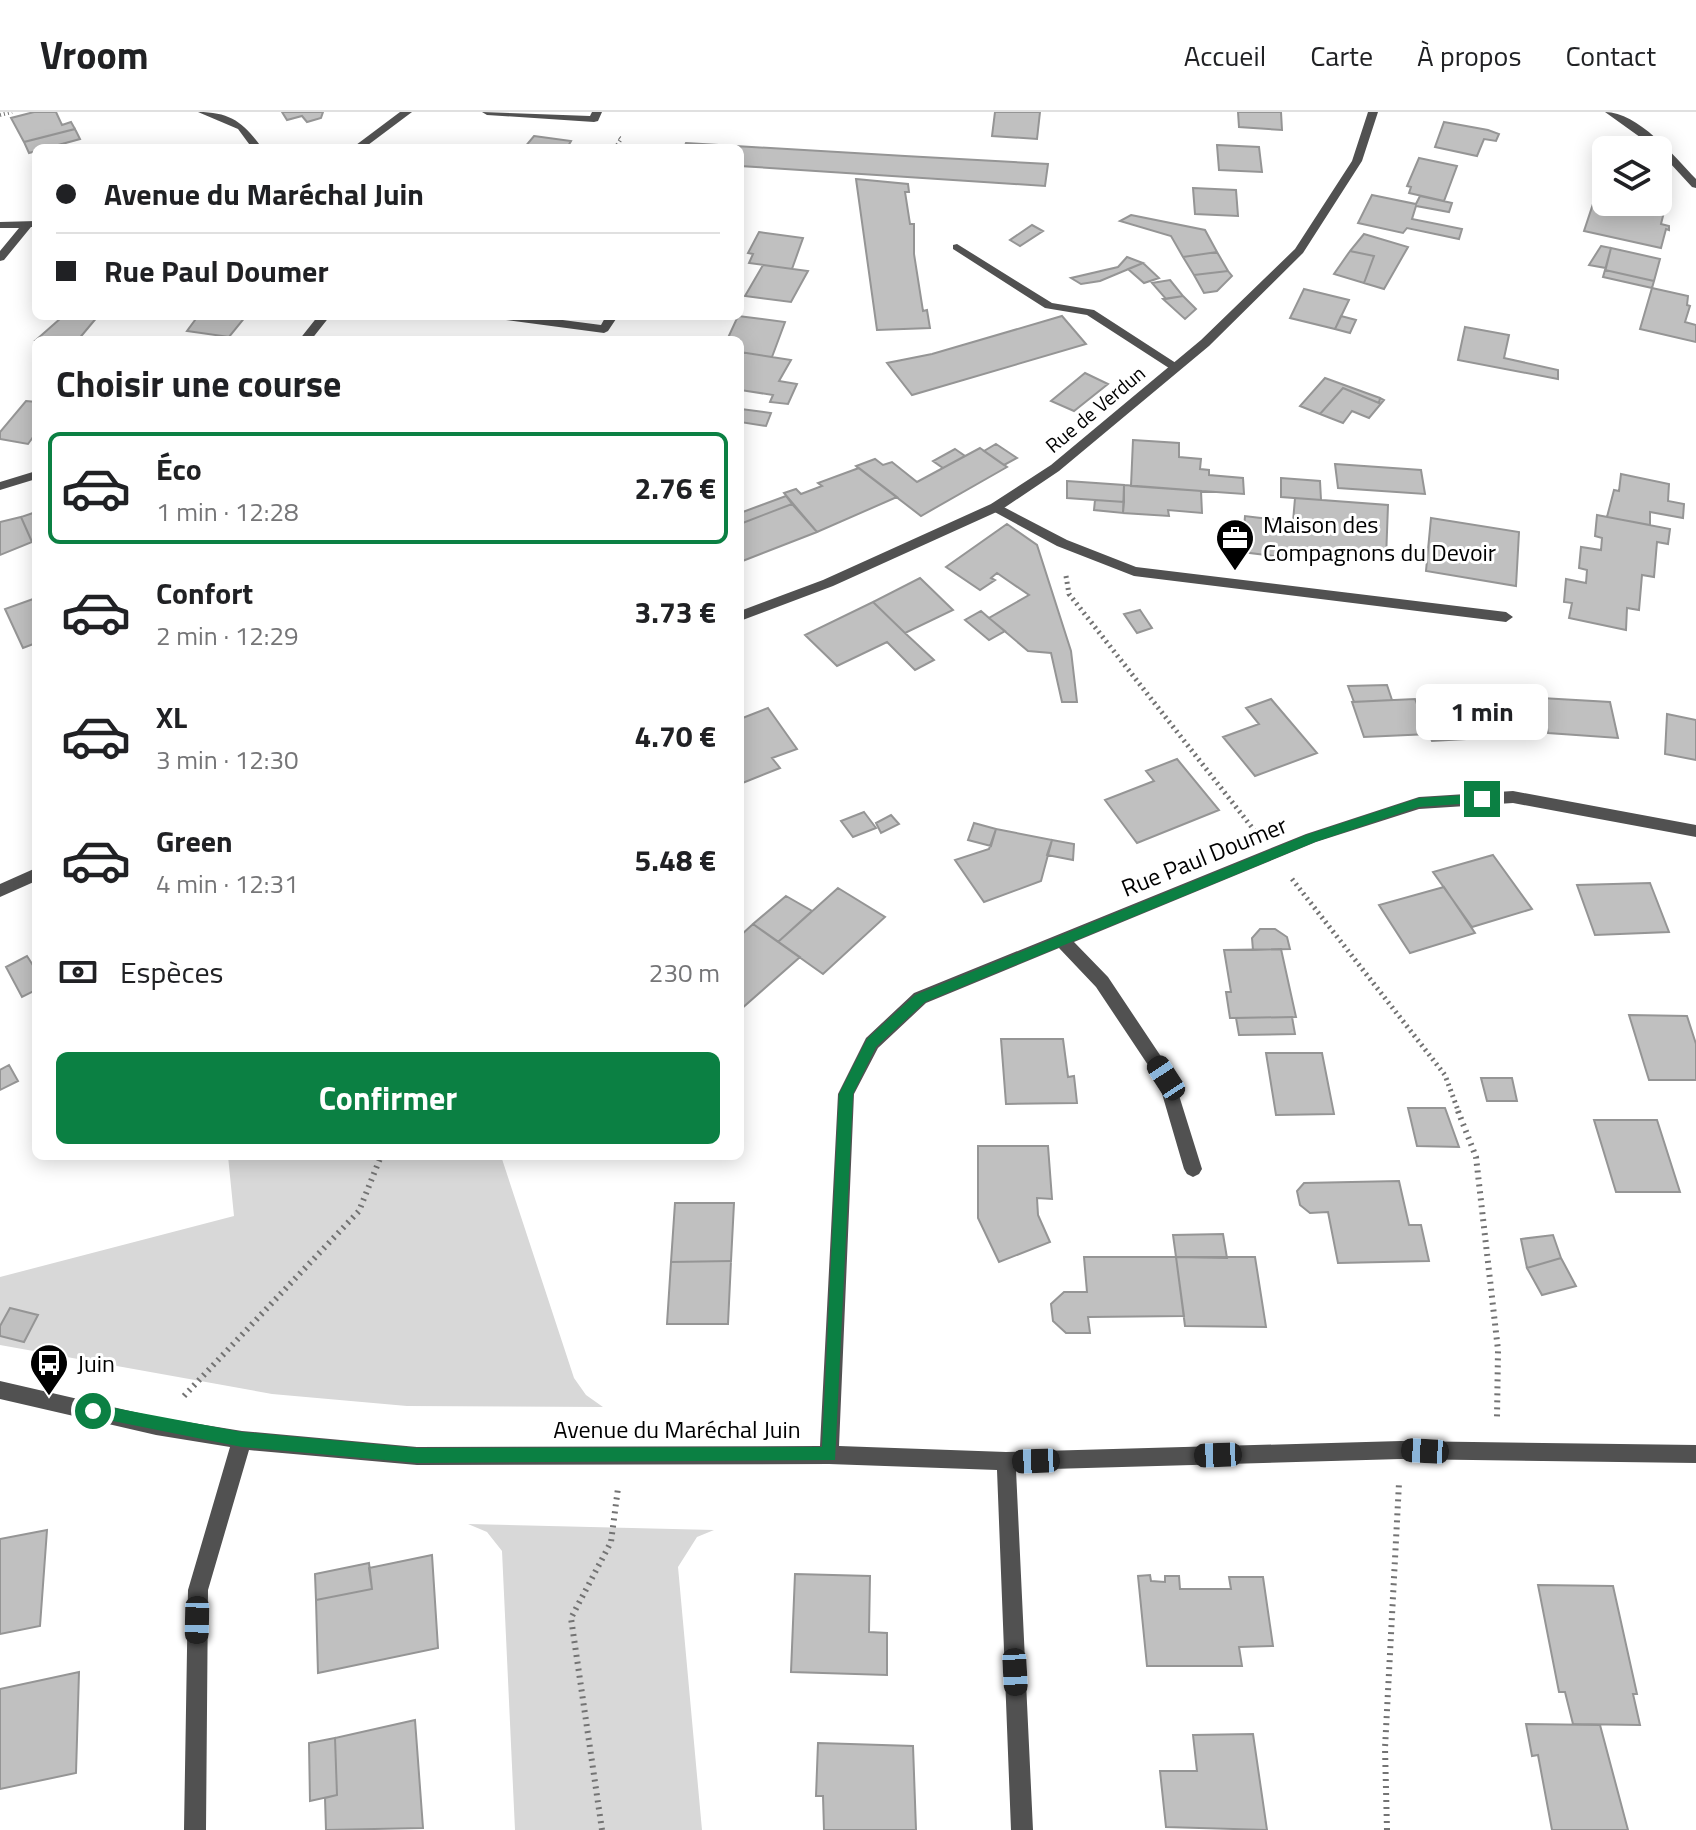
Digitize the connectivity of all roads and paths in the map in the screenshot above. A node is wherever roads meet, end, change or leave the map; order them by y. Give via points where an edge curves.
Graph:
1 (12, 112) edge
2 (203, 112) edge
3 (407, 112) edge
4 (487, 112) edge
5 (597, 112) edge
6 (1373, 112) edge
7 (1610, 112) edge
8 (0, 115) edge
9 (254, 144) edge
10 (363, 144) edge
11 (1696, 185) edge
12 (32, 224) edge
13 (0, 225) edge
14 (957, 247) dead end
15 (0, 258) edge
16 (321, 320) edge
17 (536, 320) edge
18 (610, 320) edge
19 (308, 336) edge
20 (1176, 367) junction
21 (32, 476) edge
22 (0, 486) edge
23 (996, 507) junction
24 (1062, 543) junction
25 (744, 614) edge
26 (1506, 617) dead end
27 (1696, 831) edge
28 (1273, 854) junction
29 (32, 876) edge
30 (0, 891) edge
31 (1062, 940) junction
32 (379, 1160) edge
33 (1193, 1169) dead end
34 (0, 1390) edge
35 (156, 1426) junction
36 (242, 1440) junction
37 (1401, 1450) junction
38 (1497, 1454) junction
39 (1696, 1454) edge
40 (829, 1455) junction
41 (622, 1456) junction
42 (1006, 1461) junction
43 (195, 1830) edge
44 (602, 1830) edge
45 (1022, 1830) edge
46 (1387, 1830) edge

1 - 8 path
2 - 9 street via 242,127
3 - 10 street
4 - 5 street via 594,119
6 - 20 street, Rue de Verdun via 1357,161 1299,251
7 - 11 street via 1634,124
12 - 13 street
12 - 15 street
14 - 20 street via 1049,306 1090,312
16 - 19 street
17 - 18 street via 604,329
20 - 23 street, Rue de Verdun via 1055,468
21 - 22 street
23 - 24 street
23 - 25 street, Rue de Verdun
24 - 26 street via 1134,571
24 - 28 path via 1069,594
27 - 28 street, Rue Paul Doumer via 1513,797 1419,803
28 - 31 street, Rue Paul Doumer
28 - 38 path via 1445,1075 1476,1157 1498,1350
29 - 30 street
31 - 33 street via 1102,982 1166,1078
31 - 40 street, Rue Paul Doumer via 920,998 872,1043 846,1094
32 - 35 path via 359,1211
34 - 35 street, Avenue du Maréchal Juin
35 - 36 street, Avenue du Maréchal Juin
36 - 41 street, Avenue du Maréchal Juin via 417,1456
36 - 43 street via 198,1590
37 - 38 street, Avenue du Maréchal Juin
37 - 42 street, Avenue du Maréchal Juin
37 - 46 path via 1385,1748
38 - 39 street, Avenue du Maréchal Juin
40 - 41 street, Avenue du Maréchal Juin
40 - 42 street, Avenue du Maréchal Juin
41 - 44 path via 611,1542 571,1618
42 - 45 street

